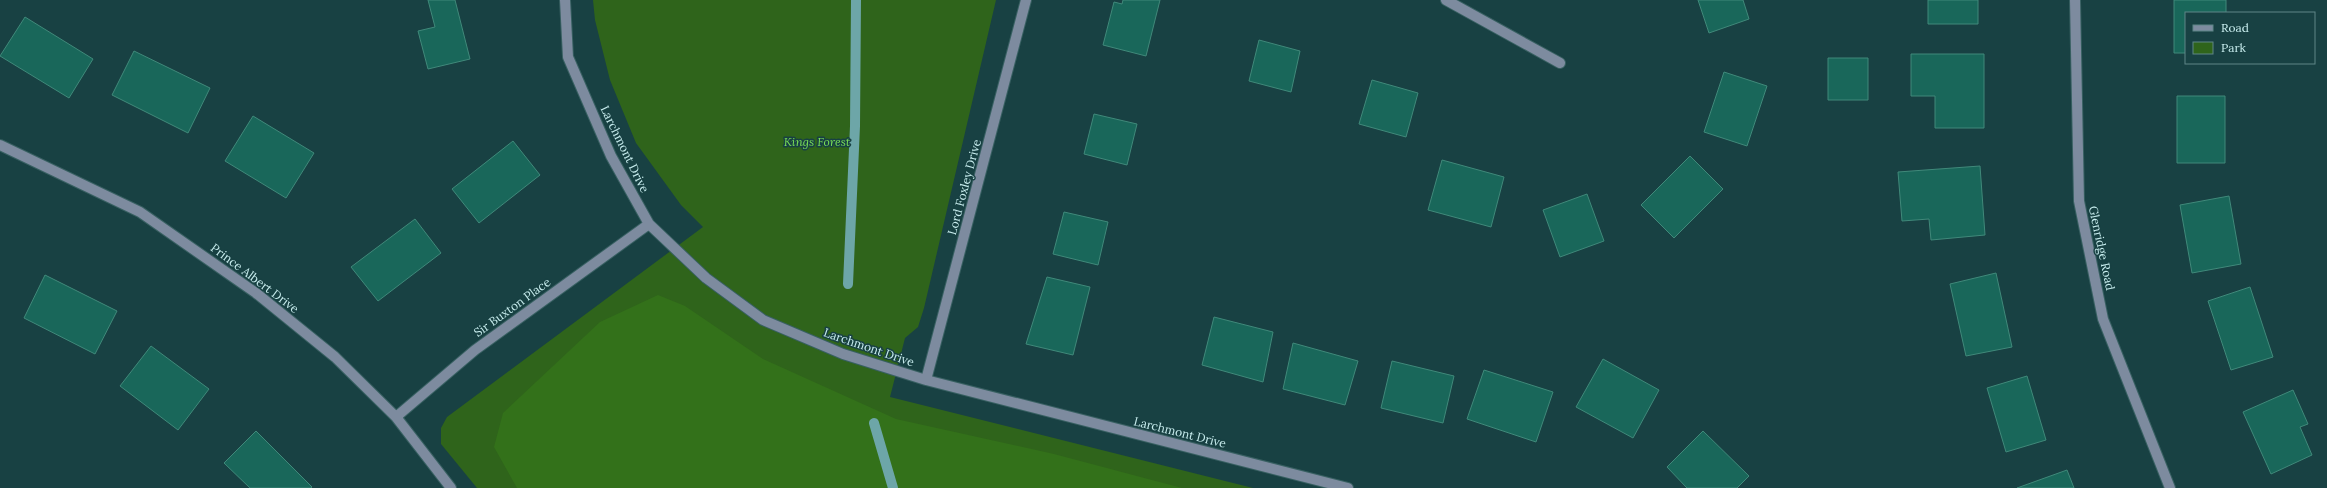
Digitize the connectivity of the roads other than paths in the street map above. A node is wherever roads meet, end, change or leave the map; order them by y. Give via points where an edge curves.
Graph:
1 (565, 0) edge
2 (1026, 0) edge
3 (1446, 0) edge
4 (2075, 0) edge
5 (1560, 63) dead end
6 (0, 145) edge
7 (649, 224) junction
8 (926, 380) junction
9 (396, 417) junction
10 (451, 488) edge
11 (1348, 488) edge
12 (2170, 488) edge

1 - 7 street, Larchmont Drive via 568,57 611,156
2 - 8 street, Lord Foxley Drive
3 - 5 street
4 - 12 street, Glenridge Road via 2079,201 2103,319
6 - 9 street, Prince Albert Drive via 140,212 256,293 335,357
7 - 8 street, Larchmont Drive via 706,278 763,320 843,354
7 - 9 street, Sir Buxton Place via 475,350
8 - 11 street, Larchmont Drive
9 - 10 street, Prince Albert Drive

